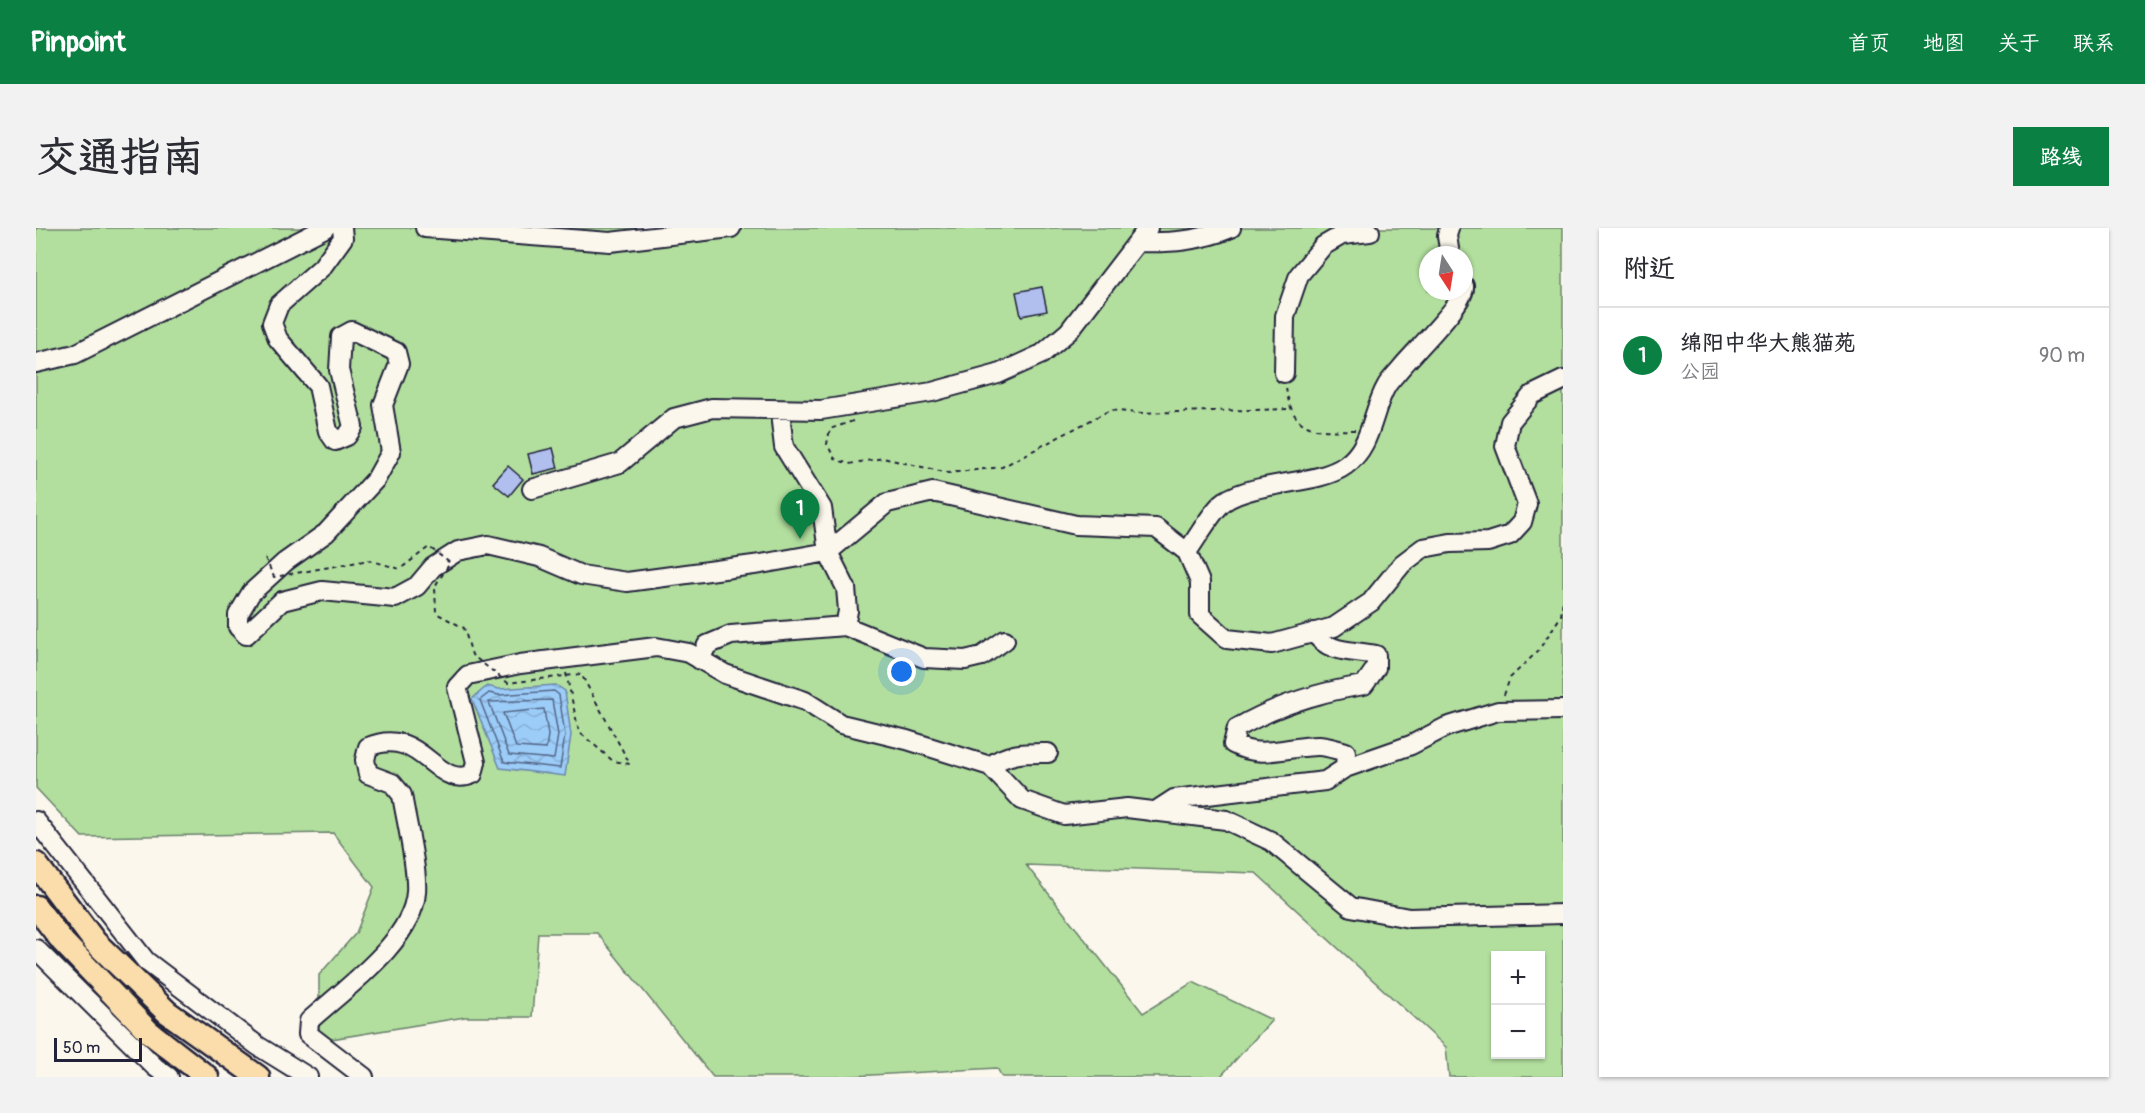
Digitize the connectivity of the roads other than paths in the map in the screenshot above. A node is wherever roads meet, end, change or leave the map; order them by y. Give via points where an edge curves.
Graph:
1 (325, 228) edge
2 (342, 228) edge
3 (425, 228) edge
4 (731, 228) edge
5 (1231, 228) edge
6 (1449, 228) edge
7 (1370, 232) edge
8 (1143, 235) edge
9 (1449, 246) edge
10 (1459, 300) edge
11 (36, 363) edge
12 (1284, 373) road end
13 (1563, 380) edge
14 (784, 410) junction
15 (532, 489) dead end
16 (828, 552) junction
17 (1186, 552) junction
18 (845, 626) junction
19 (1314, 632) junction
20 (1005, 640) dead end
21 (700, 660) junction
22 (1563, 710) edge
23 (1048, 753) dead end
24 (990, 766) junction
25 (1345, 768) junction
26 (1154, 812) junction
27 (36, 821) edge
28 (36, 864) edge
29 (36, 907) edge
30 (1563, 914) edge
31 (36, 949) edge
32 (169, 1077) edge
33 (207, 1077) edge
34 (258, 1077) edge
35 (308, 1077) edge
36 (364, 1077) edge

1 - 11 street via 75,354
2 - 16 street via 343,238 322,267 279,305 272,323 278,339 318,386 328,431 335,441 347,436 353,426 339,370 341,337 352,331 396,352 399,364 383,405 391,452 376,479 326,533 251,593 238,615 238,627 246,635 282,601 322,591 394,598 417,586 433,567 458,551 488,545 539,557 581,575 627,582
3 - 4 street via 610,242
5 - 8 street via 1178,243
6 - 9 street
7 - 12 street via 1342,235 1323,246 1299,275 1285,316
8 - 14 street via 1069,332 1042,354 998,374 932,392 821,410
10 - 17 street via 1386,386 1358,456 1332,473 1276,484 1224,502
13 - 19 street via 1532,395 1510,422 1505,446 1527,504 1522,522 1510,535 1488,542 1423,548 1402,564 1371,602 1334,627
14 - 15 street via 712,408 674,418 620,463
14 - 16 street via 780,422 784,447 822,508
16 - 17 street via 886,503 933,492 1076,525 1156,528
16 - 18 street via 846,588
17 - 19 street via 1200,582 1200,615 1227,639 1272,644
18 - 20 street via 924,658 965,660 982,656
18 - 21 street via 731,635 707,645
19 - 25 street via 1321,643 1339,651 1376,655 1376,668 1364,685 1309,696 1260,715 1237,728 1233,744 1246,752 1318,746 1346,752
21 - 24 street via 725,674 804,701 842,724
21 - 36 street via 689,653 656,647 520,664 468,675 457,687 476,762 473,774 462,779 450,776 402,742 381,741 368,747 368,774 392,783 402,795 417,890 412,915 391,945 309,1021 308,1034
22 - 25 street via 1498,711 1446,727 1411,745
23 - 24 street via 1019,752
24 - 26 street via 1022,800 1064,815 1127,808
25 - 26 street via 1325,781 1174,799
26 - 30 street via 1226,820 1271,841 1351,907 1409,918
27 - 35 street via 146,961 258,1046
28 - 34 main road via 95,942 167,1012
29 - 33 main road via 63,942 149,1032
31 - 32 street

